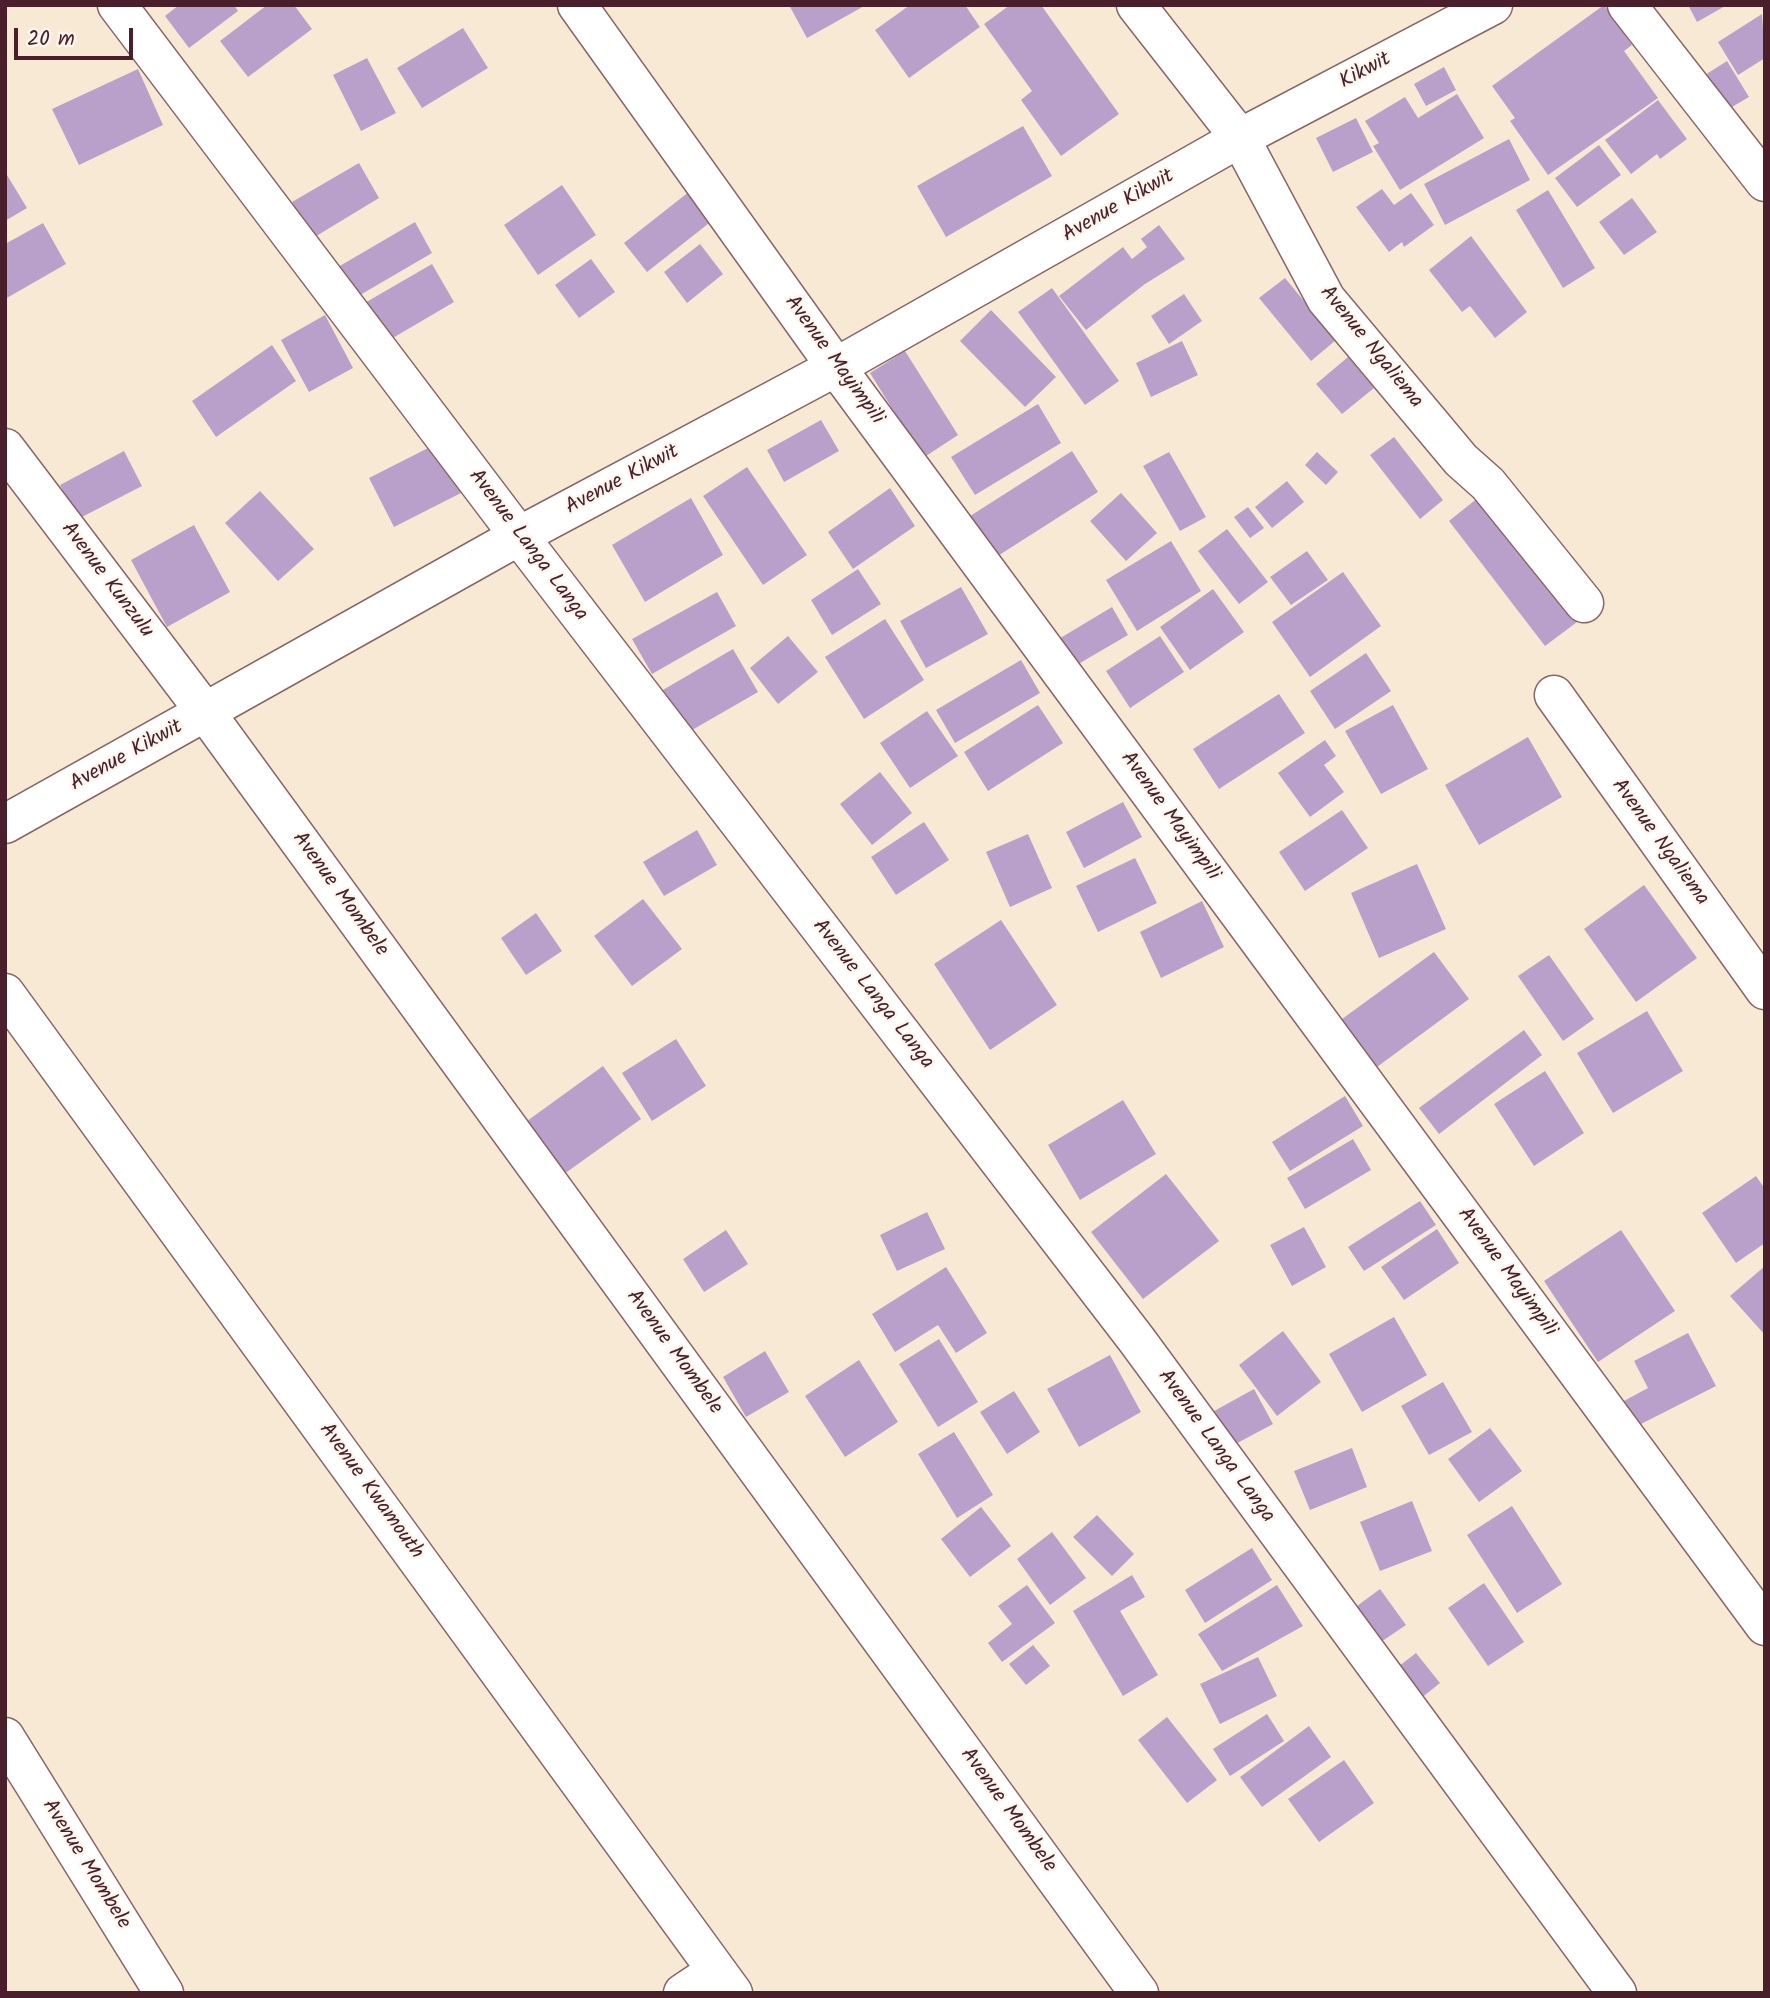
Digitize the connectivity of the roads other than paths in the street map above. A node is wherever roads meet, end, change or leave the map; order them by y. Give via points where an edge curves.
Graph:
1 (117, 5) edge
2 (577, 5) edge
3 (1136, 5) edge
4 (1493, 5) edge
5 (1627, 5) edge
6 (1240, 138) junction
7 (1765, 182) edge
8 (836, 367) junction
9 (5, 448) edge
10 (519, 536) junction
11 (1584, 603) dead end
12 (1554, 695) dead end
13 (206, 713) junction
14 (5, 824) edge
15 (1765, 990) edge
16 (5, 993) edge
17 (1765, 1626) edge
18 (5, 1737) edge
19 (725, 1982) edge
20 (164, 1993) edge
21 (683, 1993) edge
22 (1139, 1993) edge
23 (1617, 1993) edge

1 - 10 street, Avenue Langa Langa
2 - 8 street, Avenue Mayimpili
3 - 6 street, Avenue Ngaliema
4 - 6 street, Kikwit
5 - 7 street
6 - 8 street, Avenue Kikwit
6 - 11 street, Avenue Ngaliema via 1326,299 1461,460 1488,484
8 - 10 street, Avenue Kikwit
8 - 17 street, Avenue Mayimpili
9 - 13 street, Avenue Kunzulu
10 - 13 street, Avenue Kikwit
10 - 23 street, Avenue Langa Langa via 1136,1339
12 - 15 street, Avenue Ngaliema
13 - 14 street, Avenue Kikwit
13 - 22 street, Avenue Mombele
16 - 19 street, Avenue Kwamouth
18 - 20 street, Avenue Mombele
19 - 21 street

